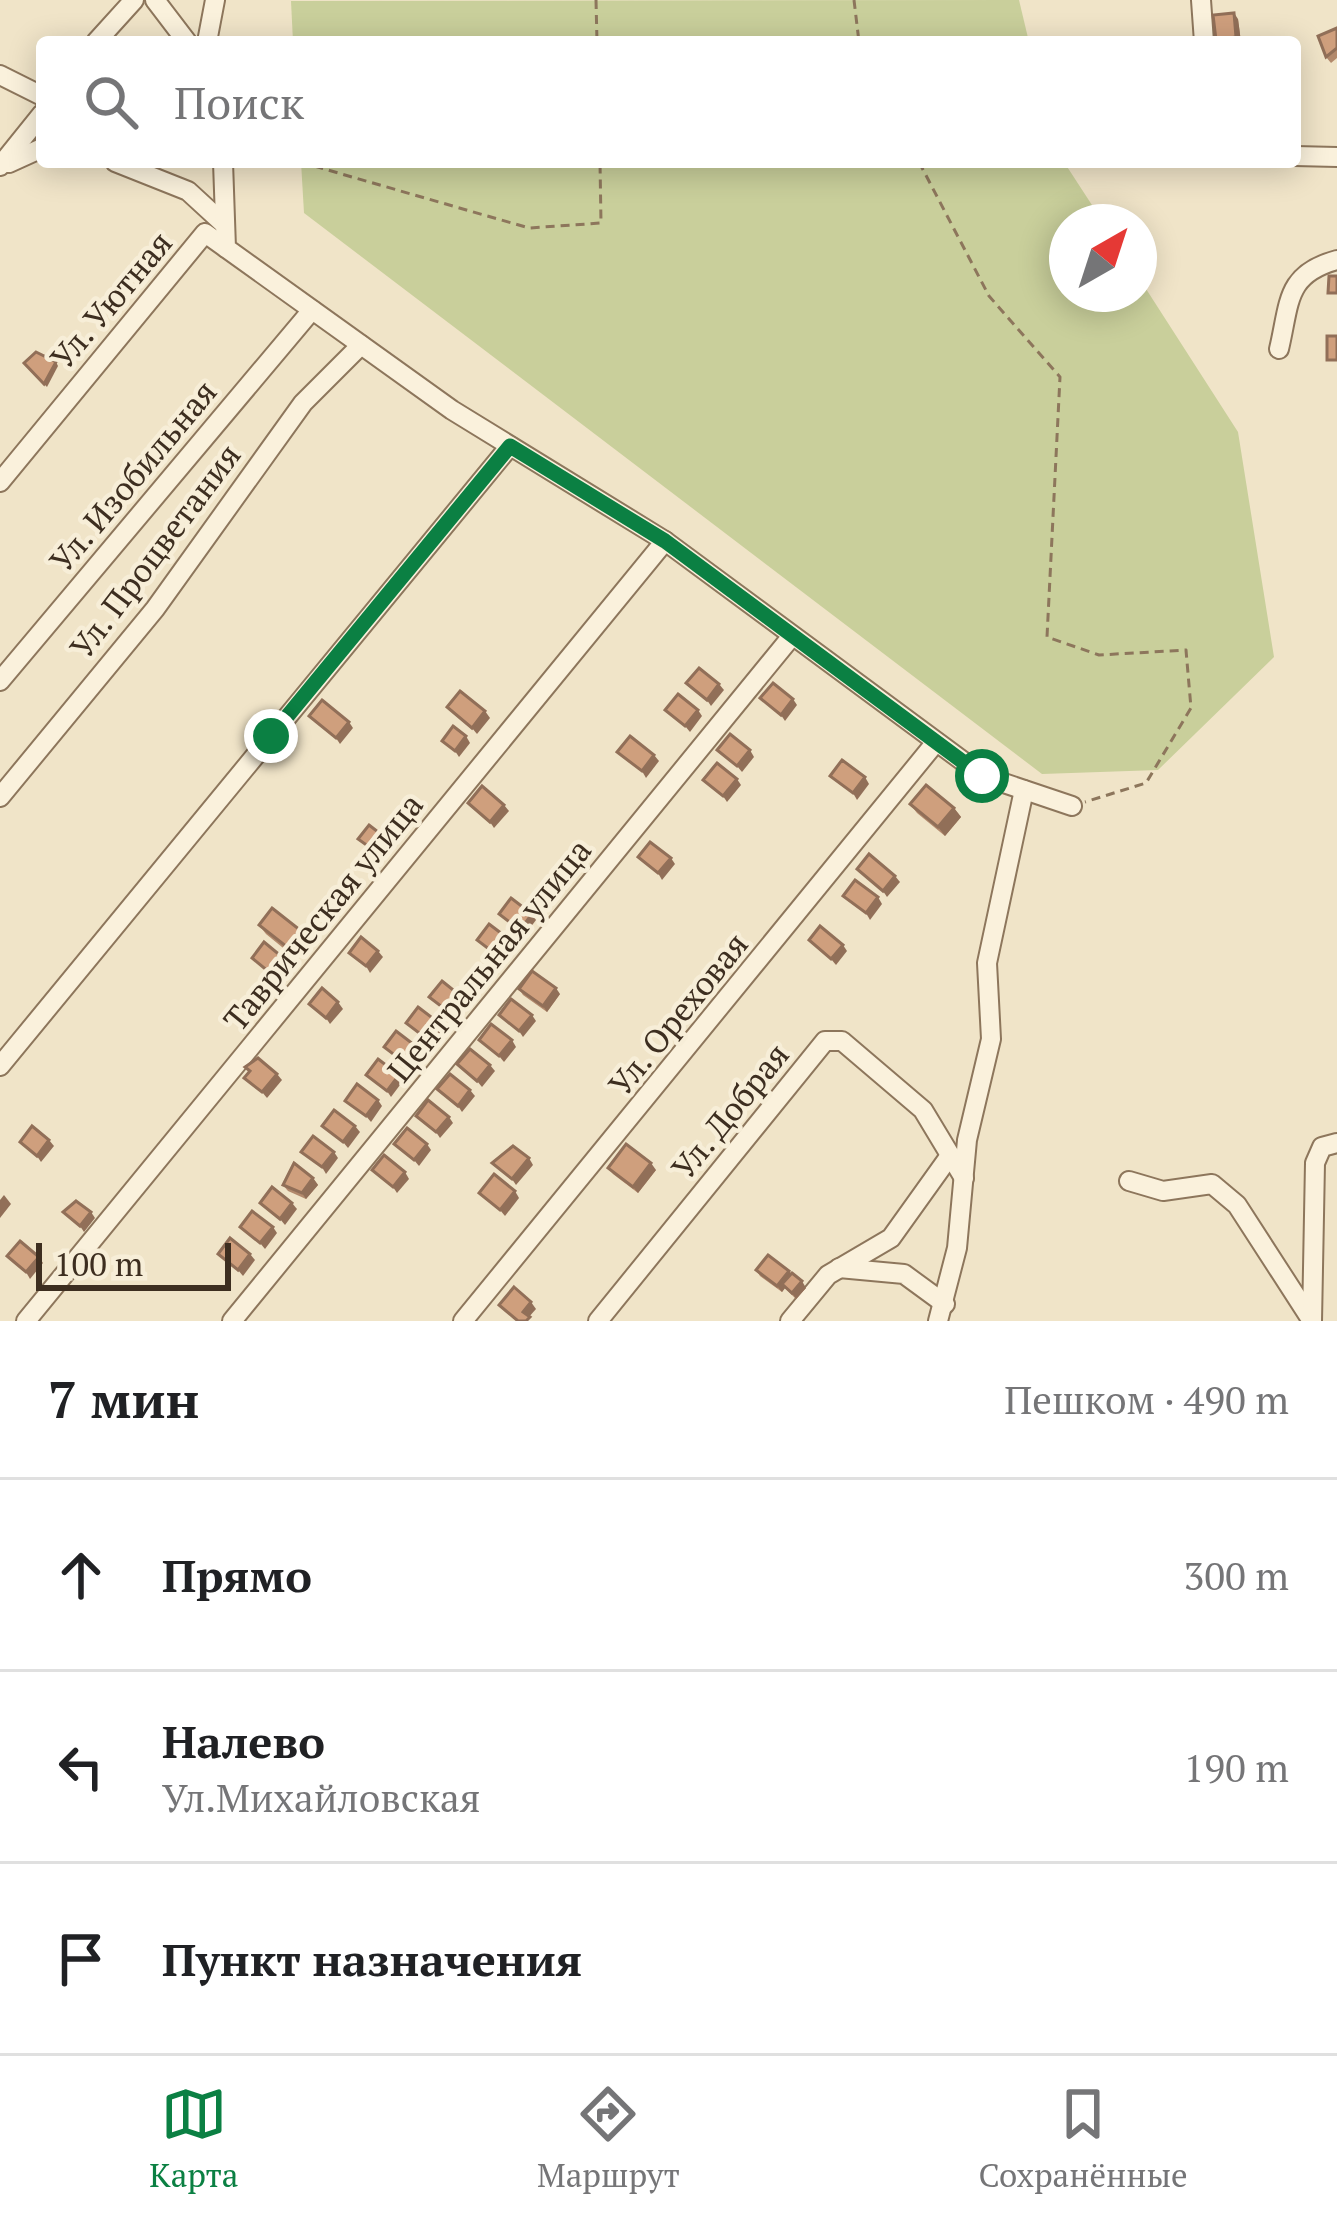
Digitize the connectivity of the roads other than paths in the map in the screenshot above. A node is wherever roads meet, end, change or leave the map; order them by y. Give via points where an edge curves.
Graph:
1 (134, 0) edge
2 (155, 0) edge
3 (215, 0) edge
4 (1201, 0) edge
5 (101, 36) edge
6 (182, 36) edge
7 (208, 36) edge
8 (1204, 36) edge
9 (0, 75) edge
10 (36, 93) edge
11 (36, 122) edge
12 (36, 151) edge
13 (1301, 156) edge
14 (1337, 157) edge
15 (0, 167) edge
16 (131, 168) edge
17 (224, 168) edge
18 (225, 224) junction
19 (226, 248) junction
20 (1337, 260) edge
21 (312, 310) junction
22 (361, 345) junction
23 (1279, 349) dead end
24 (510, 446) junction
25 (0, 482) edge
26 (665, 541) junction
27 (792, 636) junction
28 (0, 681) edge
29 (936, 742) junction
30 (1024, 790) junction
31 (0, 797) edge
32 (1072, 806) road end
33 (0, 1066) edge
34 (1337, 1143) edge
35 (950, 1156) junction
36 (964, 1178) junction
37 (1129, 1181) dead end
38 (834, 1271) junction
39 (941, 1312) edge
40 (26, 1321) edge
41 (232, 1321) edge
42 (463, 1321) edge
43 (598, 1321) edge
44 (790, 1321) edge
45 (1312, 1321) edge

1 - 5 street
2 - 6 street
3 - 7 street
4 - 8 street
9 - 10 street
11 - 15 street
12 - 15 street
13 - 14 street
16 - 18 street via 188,190
17 - 18 street
18 - 19 street
19 - 21 street
19 - 25 street, Ул. Уютная via 205,233
20 - 23 street via 1313,266 1296,282
21 - 22 street
21 - 28 street, Ул. Изобильная
22 - 24 street
22 - 31 street, Ул. Процветания via 303,403 155,609
24 - 26 street
24 - 33 street
26 - 27 street
26 - 40 street, Таврическая улица
27 - 29 street
27 - 41 street, Центральная улица
29 - 30 street via 982,776
29 - 42 street, Ул. Ореховая
30 - 32 street
30 - 36 street via 987,963 991,1039
34 - 45 street via 1322,1148 1315,1163
35 - 36 street, Ул. Добрая
35 - 38 street via 891,1238
35 - 43 street, Ул. Добрая via 899,1087 842,1041 825,1041
36 - 39 street
37 - 45 street via 1163,1191 1211,1184 1237,1205
38 - 39 street via 904,1274
38 - 44 street

